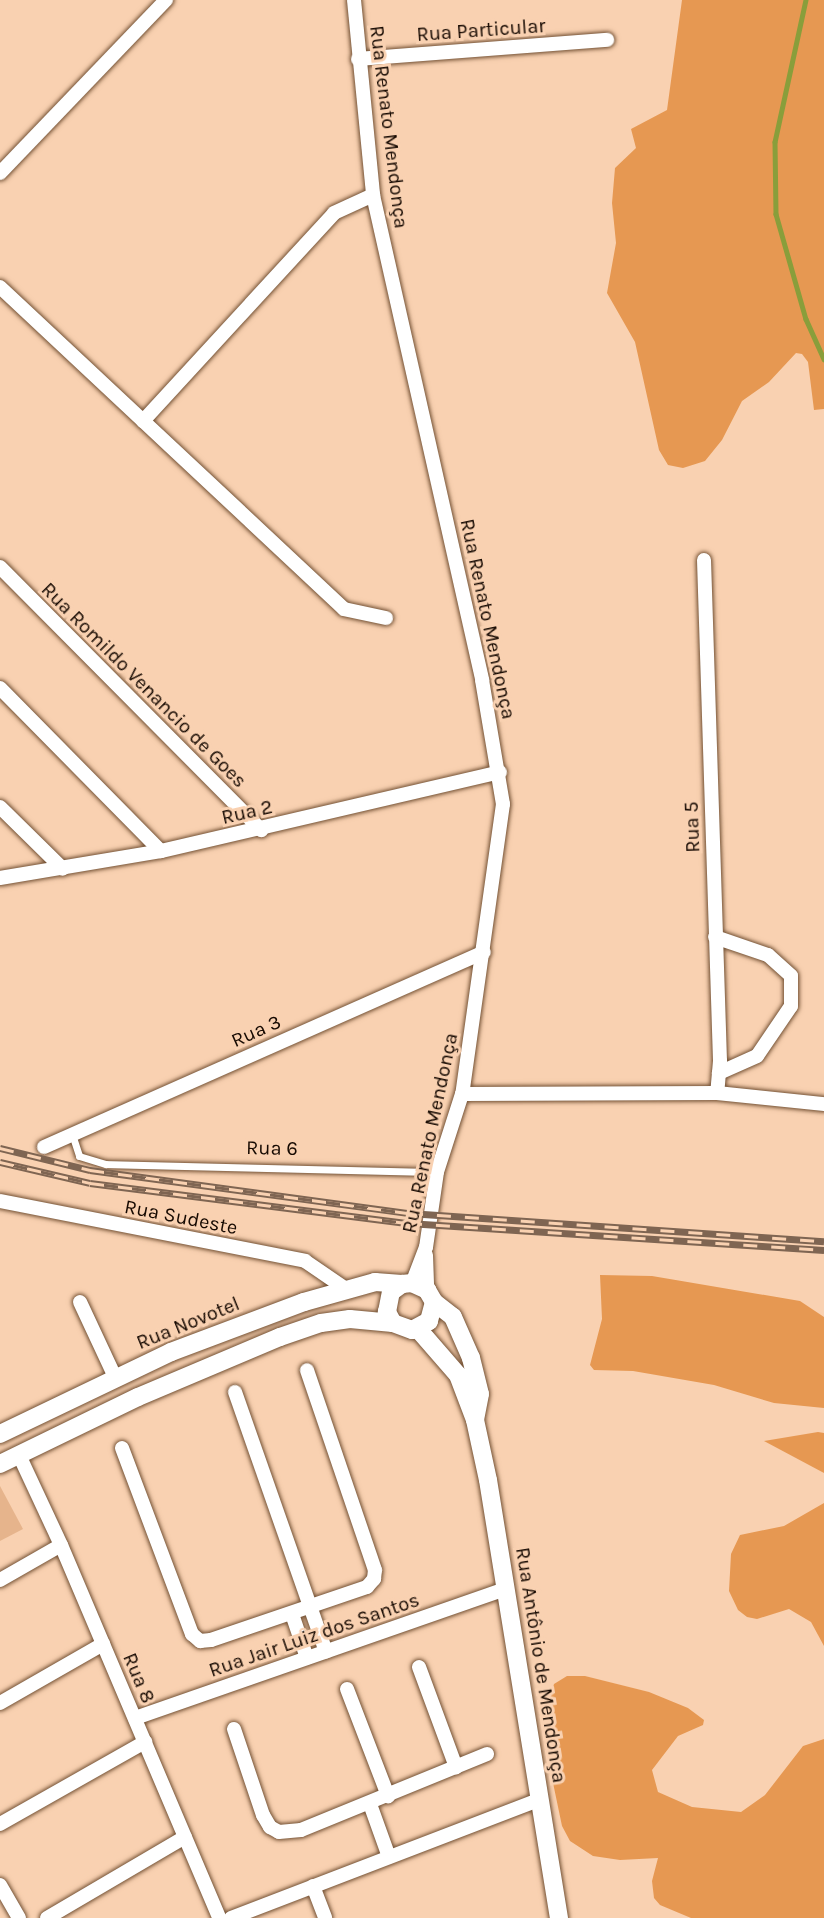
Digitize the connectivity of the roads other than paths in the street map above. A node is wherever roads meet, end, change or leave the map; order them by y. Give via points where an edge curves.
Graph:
1 (166, 0) edge
2 (354, 0) edge
3 (607, 40) dead end
4 (358, 59) junction
5 (0, 173) edge
6 (373, 195) junction
7 (0, 287) edge
8 (143, 421) junction
9 (704, 560) dead end
10 (0, 567) edge
11 (386, 618) dead end
12 (0, 688) edge
13 (500, 772) junction
14 (0, 807) edge
15 (261, 830) junction
16 (161, 851) junction
17 (63, 869) junction
18 (0, 878) edge
19 (715, 937) junction
20 (484, 952) junction
21 (719, 1073) junction
22 (717, 1093) junction
23 (462, 1094) junction
24 (824, 1104) edge
25 (72, 1134) junction
26 (44, 1147) dead end
27 (437, 1172) junction
28 (0, 1201) edge
29 (346, 1289) junction
30 (419, 1290) junction
31 (80, 1302) dead end
32 (393, 1323) junction
33 (418, 1329) junction
34 (307, 1370) dead end
35 (115, 1377) junction
36 (235, 1392) dead end
37 (37, 1416) junction
38 (475, 1420) junction
39 (0, 1434) edge
40 (122, 1448) dead end
41 (0, 1450) edge
42 (19, 1455) junction
43 (0, 1464) edge
44 (61, 1545) junction
45 (0, 1580) edge
46 (506, 1589) junction
47 (311, 1607) junction
48 (292, 1614) junction
49 (103, 1644) junction
50 (326, 1652) junction
51 (307, 1658) junction
52 (419, 1667) dead end
53 (347, 1689) dead end
54 (0, 1703) edge
55 (135, 1718) junction
56 (234, 1730) dead end
57 (146, 1742) junction
58 (487, 1754) dead end
59 (456, 1767) junction
60 (388, 1796) junction
61 (541, 1799) junction
62 (370, 1803) junction
63 (0, 1824) edge
64 (185, 1837) junction
65 (389, 1857) junction
66 (0, 1885) edge
67 (313, 1886) junction
68 (19, 1918) edge
69 (47, 1918) edge
70 (219, 1918) edge
71 (231, 1918) edge
72 (325, 1918) edge
73 (559, 1918) edge

1 - 5 street
2 - 4 street, Rua Renato Mendonça
3 - 4 street, Rua Particular
4 - 6 street, Rua Renato Mendonça
6 - 8 street via 334,213
6 - 13 street, Rua Renato Mendonça
7 - 8 street
8 - 11 street via 344,609
9 - 19 street, Rua 5
10 - 15 street, Rua Romildo Venancio de Goes
12 - 16 street
13 - 15 street, Rua 2
13 - 20 street, Rua Renato Mendonça via 503,804
14 - 17 street
15 - 16 street, Rua 2
16 - 17 street, Rua 2
17 - 18 street, Rua 2
19 - 21 street, Rua 5
19 - 21 street via 768,955 791,976 791,1006 758,1056
20 - 23 street, Rua Renato Mendonça
20 - 25 street, Rua 3
21 - 22 street, Rua 5
22 - 23 street
22 - 24 street
23 - 27 street, Rua Renato Mendonça
25 - 26 street, Rua 3
25 - 27 lane, Rua 6 via 79,1156 106,1164
27 - 30 street, Rua Renato Mendonça
28 - 29 street, Rua Sudeste via 305,1261
29 - 30 street, Rua Novotel via 375,1282
29 - 35 street, Rua Novotel via 171,1352
30 - 32 street via 391,1292 386,1305
30 - 33 street via 432,1315
30 - 38 street, Rua Antônio de Mendonça via 453,1317 471,1358 480,1395
31 - 35 street
32 - 33 street via 405,1330
32 - 42 street via 350,1319 321,1323 280,1337 138,1397
33 - 38 street, Rua Antônio de Mendonça via 458,1375
34 - 47 street via 375,1570 374,1580 367,1587
35 - 37 street, Rua Novotel
36 - 47 street
37 - 39 street, Rua Novotel
37 - 42 street
38 - 46 street, Rua Antônio de Mendonça
40 - 48 street via 192,1634 200,1641 212,1640
41 - 42 street
42 - 43 street
42 - 44 street, Rua 8
44 - 45 street
44 - 49 street, Rua 8
46 - 50 street, Rua Jair Luiz dos Santos
46 - 61 street, Rua Antônio de Mendonça
47 - 48 street
47 - 50 street
48 - 51 street
49 - 54 street
49 - 55 street, Rua 8
50 - 51 street, Rua Jair Luiz dos Santos
51 - 55 street, Rua Jair Luiz dos Santos
52 - 59 street
53 - 60 street
55 - 57 street, Rua 8
56 - 62 street via 263,1815 275,1830 301,1830
57 - 63 street
57 - 64 street, Rua 8
58 - 59 street
59 - 60 street
60 - 62 street
61 - 65 street
61 - 73 street, Rua Antônio de Mendonça
62 - 65 street
64 - 69 street
64 - 70 street, Rua 8
65 - 67 street
66 - 68 street
67 - 71 street
67 - 72 street

